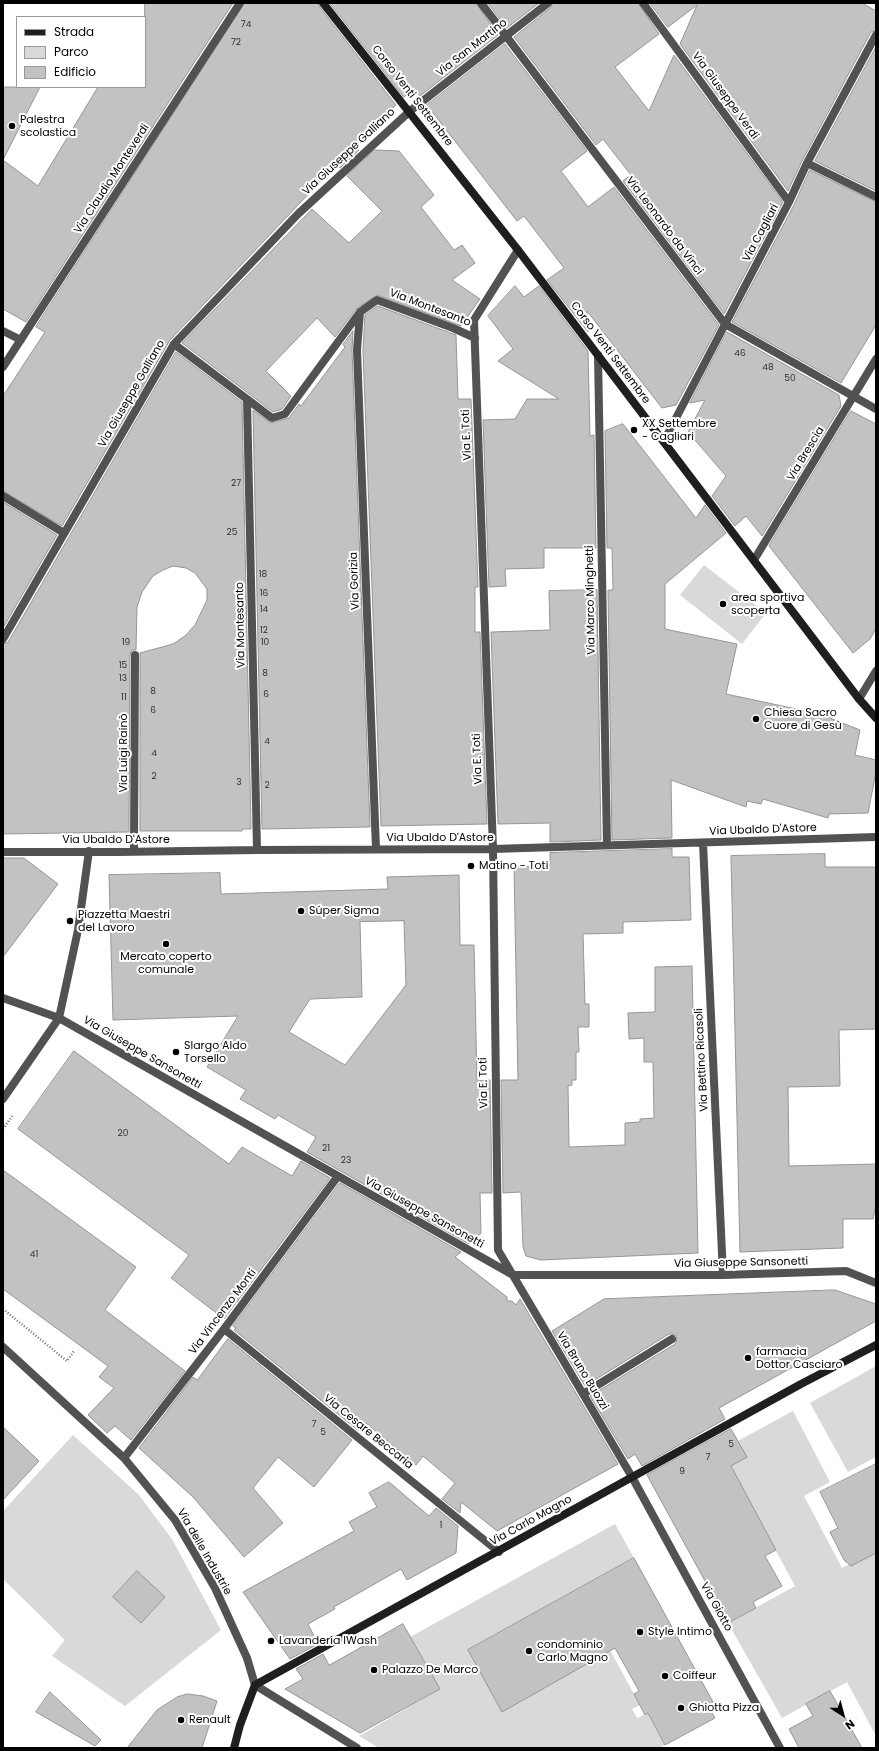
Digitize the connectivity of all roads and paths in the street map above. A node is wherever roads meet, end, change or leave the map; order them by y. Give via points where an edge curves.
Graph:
1 (240, 3) edge
2 (323, 3) edge
3 (481, 3) edge
4 (548, 3) edge
5 (642, 3) edge
6 (876, 35) edge
7 (505, 37) junction
8 (410, 111) junction
9 (807, 163) junction
10 (876, 197) edge
11 (789, 202) junction
12 (518, 250) junction
13 (360, 312) junction
14 (725, 324) junction
15 (3, 331) edge
16 (475, 338) junction
17 (21, 340) junction
18 (174, 344) junction
19 (598, 355) junction
20 (876, 359) edge
21 (3, 367) edge
22 (854, 397) junction
23 (247, 400) junction
24 (876, 409) edge
25 (664, 441) junction
26 (3, 496) edge
27 (64, 533) junction
28 (754, 560) junction
29 (3, 639) edge
30 (135, 654) dead end
31 (876, 671) edge
32 (859, 699) junction
33 (876, 718) edge
34 (876, 837) edge
35 (703, 843) junction
36 (607, 845) junction
37 (376, 849) junction
38 (493, 849) junction
39 (257, 850) junction
40 (89, 851) junction
41 (134, 851) junction
42 (3, 852) edge
43 (3, 998) edge
44 (59, 1018) junction
45 (3, 1099) edge
46 (16, 1111) dead end
47 (3, 1129) edge
48 (338, 1176) junction
49 (513, 1275) junction
50 (723, 1275) junction
51 (876, 1283) edge
52 (3, 1309) edge
53 (224, 1329) junction
54 (672, 1339) dead end
55 (876, 1345) edge
56 (3, 1347) edge
57 (74, 1351) dead end
58 (583, 1394) junction
59 (124, 1458) junction
60 (632, 1477) junction
61 (498, 1552) junction
62 (255, 1685) junction
63 (234, 1748) edge
64 (357, 1748) edge
65 (780, 1748) edge

1 - 17 street, Via Claudio Monteverdi
2 - 8 street, Corso Venti Settembre
3 - 7 street, Via Leonardo da Vinci
4 - 7 street, Via San Martino
5 - 11 street, Via Giuseppe Verdi
6 - 9 street, Via Cagliari
7 - 8 street, Via San Martino
7 - 14 street, Via Leonardo da Vinci
8 - 12 street, Corso Venti Settembre
8 - 18 street, Via Giuseppe Galliano via 298,214
9 - 10 street
9 - 11 street, Via Cagliari
11 - 14 street, Via Cagliari
12 - 16 street, Via E. Toti via 474,320
12 - 19 street, Corso Venti Settembre
13 - 16 street, Via Montesanto via 377,300
13 - 23 street, Via Montesanto via 284,414 272,418
13 - 37 street, Via Gorizia via 357,350
14 - 22 street, Via Leonardo da Vinci
14 - 25 street, Via Cagliari
15 - 17 street
16 - 38 street, Via E. Toti
17 - 21 street, Via Claudio Monteverdi
18 - 23 street, Via Montesanto
18 - 27 street, Via Giuseppe Galliano
19 - 25 street, Corso Venti Settembre
19 - 36 street, Via Marco Minghetti
20 - 22 street, Via Brescia
22 - 24 street, Via Leonardo da Vinci
22 - 28 street, Via Brescia
23 - 39 street, Via Montesanto
25 - 28 street, Corso Venti Settembre
26 - 27 street
27 - 29 street, Via Giuseppe Galliano
28 - 32 street, Corso Venti Settembre
30 - 41 street, Via Luigi Rainò
31 - 32 street
32 - 33 street, Corso Venti Settembre
34 - 35 street, Via Ubaldo D'Astore
35 - 36 street, Via Ubaldo D'Astore
35 - 50 street, Via Bettino Ricasoli
36 - 38 street, Via Ubaldo D'Astore
37 - 38 street, Via Ubaldo D'Astore
37 - 39 street, Via Ubaldo D'Astore
38 - 49 street, Via E. Toti via 498,1250
39 - 41 street, Via Ubaldo D'Astore
40 - 41 street, Via Ubaldo D'Astore
40 - 42 street, Via Ubaldo D'Astore
40 - 44 street via 78,930
43 - 44 street, Via Giuseppe Sansonetti
44 - 45 street
44 - 48 street, Via Giuseppe Sansonetti
46 - 47 path
48 - 49 street, Via Giuseppe Sansonetti
48 - 53 street, Via Vincenzo Monti
49 - 50 street, Via Giuseppe Sansonetti
49 - 58 street, Via Bruno Buozzi
50 - 51 street, Via Giuseppe Sansonetti via 846,1271
52 - 57 path via 67,1361
53 - 59 street, Via Vincenzo Monti
53 - 61 street, Via Cesare Beccaria
54 - 58 street
55 - 60 street, Via Carlo Magno
56 - 59 street, Via delle Industrie
58 - 60 street, Via Bruno Buozzi
59 - 62 street, Via delle Industrie via 175,1520 211,1581 247,1658
60 - 61 street, Via Carlo Magno
60 - 65 street, Via Giotto
61 - 62 street, Via Carlo Magno
62 - 63 street
62 - 64 street

